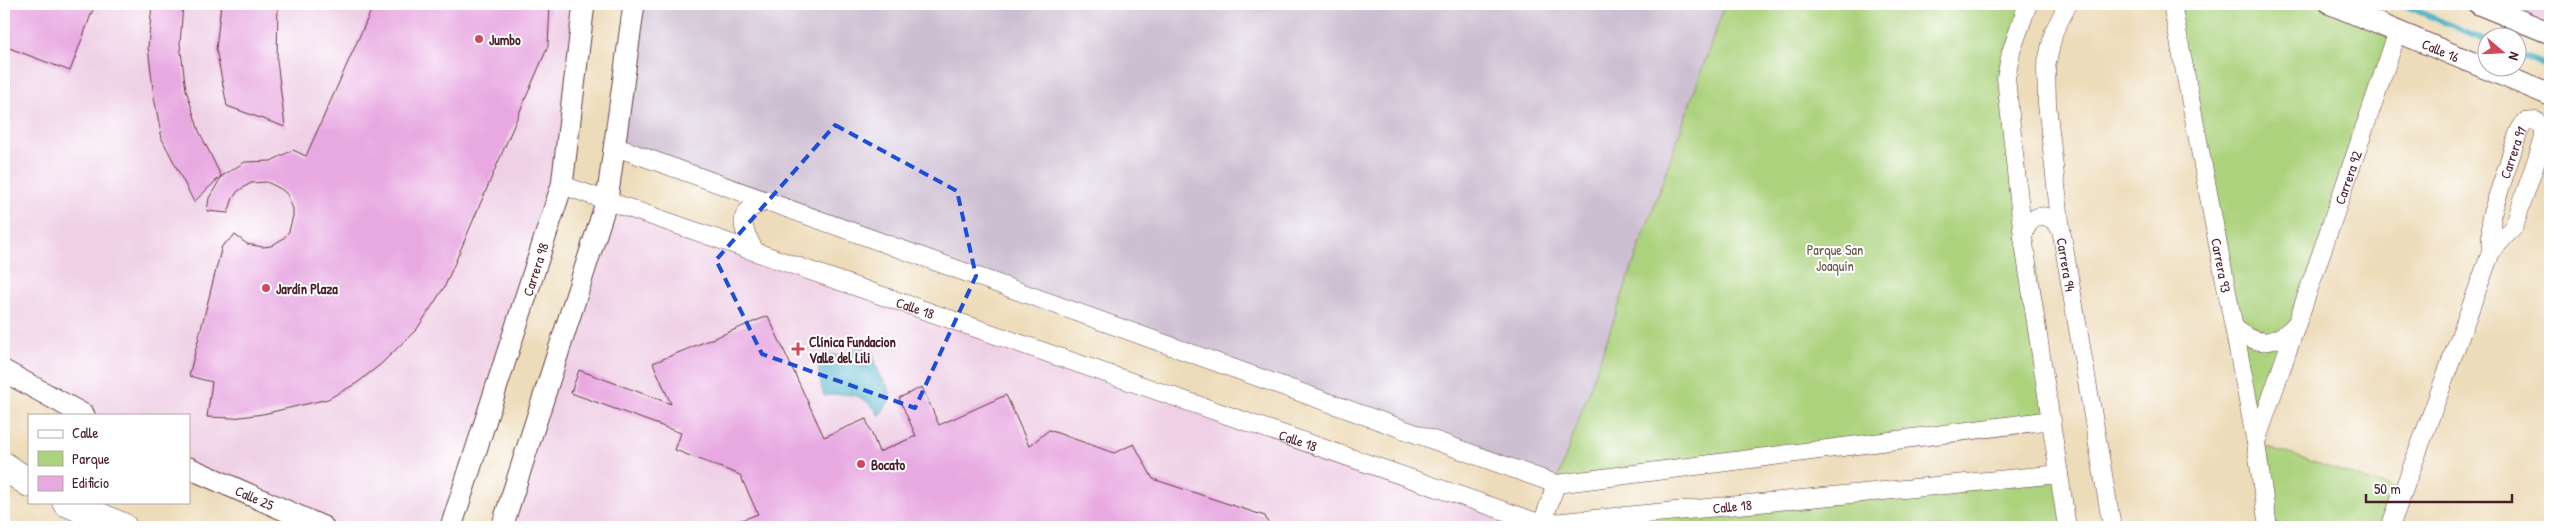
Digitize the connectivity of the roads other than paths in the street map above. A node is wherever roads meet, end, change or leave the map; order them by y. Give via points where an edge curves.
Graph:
1 (584, 4) edge
2 (634, 4) edge
3 (2028, 4) edge
4 (2068, 4) edge
5 (2172, 4) edge
6 (2331, 4) edge
7 (2479, 4) edge
8 (2398, 32) junction
9 (2550, 34) edge
10 (2550, 95) edge
11 (616, 147) junction
12 (562, 185) junction
13 (608, 200) junction
14 (768, 201) junction
15 (2061, 230) junction
16 (2023, 237) junction
17 (755, 251) junction
18 (2490, 252) junction
19 (2297, 324) junction
20 (2235, 328) junction
21 (4, 371) edge
22 (82, 414) edge
23 (2052, 420) junction
24 (2256, 443) junction
25 (4, 466) edge
26 (190, 468) edge
27 (2059, 474) junction
28 (28, 482) edge
29 (1556, 484) junction
30 (71, 504) edge
31 (1542, 526) edge
32 (123, 527) edge
33 (323, 527) edge
34 (451, 527) edge
35 (502, 527) edge
36 (2067, 527) edge
37 (2112, 527) edge
38 (2268, 527) edge
39 (2390, 527) edge

1 - 12 street, Carrera 98
2 - 11 street
3 - 16 street via 2011,52 2006,78
4 - 15 street, Carrera 94 via 2054,31 2046,67
5 - 20 street, Carrera 93
6 - 8 street, Calle 16
7 - 9 street
8 - 10 street, Calle 16
8 - 19 street, Carrera 92
11 - 13 street
11 - 14 street
12 - 13 street, Calle 18
12 - 34 street, Carrera 98
13 - 17 street, Calle 18
13 - 35 street
14 - 17 street via 752,205 743,223 744,232
14 - 29 street
15 - 16 street via 2056,220 2045,216 2034,218 2026,226
15 - 37 street, Carrera 94
16 - 23 street
17 - 31 street, Calle 18
18 - 18 street, Carrera 91 via 2514,226 2544,138 2544,128 2536,121 2525,122 2519,131 2491,216
18 - 39 street, Carrera 91
19 - 20 street via 2274,341 2260,342 2246,338
19 - 24 street, Carrera 92
20 - 24 street, Carrera 93
21 - 22 street
23 - 27 street
23 - 29 street
24 - 38 street, Carrera 93
25 - 28 highway
26 - 33 street, Calle 25
27 - 31 street, Calle 18
27 - 36 street
29 - 31 street
30 - 32 highway

